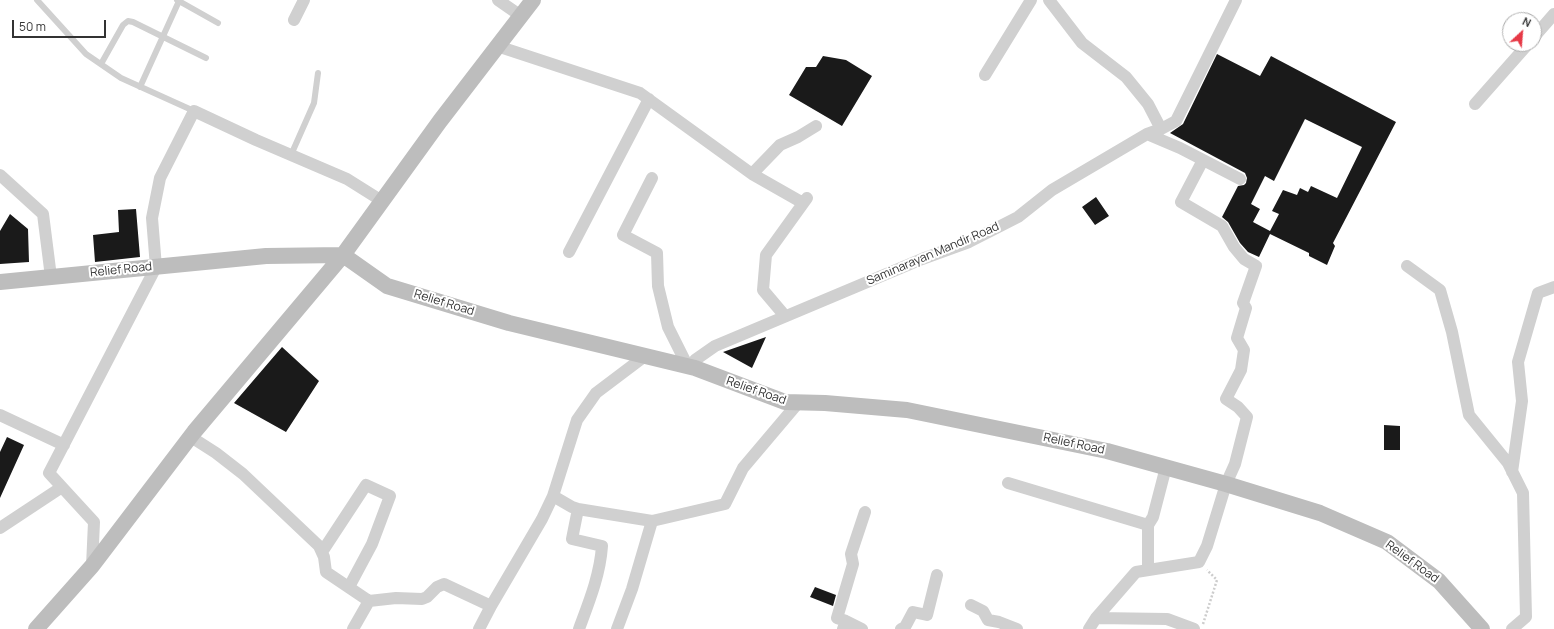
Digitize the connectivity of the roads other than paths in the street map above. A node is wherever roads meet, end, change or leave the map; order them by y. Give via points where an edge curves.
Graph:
1 (37, 0) edge
2 (304, 0) edge
3 (498, 0) edge
4 (533, 0) edge
5 (1031, 0) edge
6 (1049, 0) edge
7 (1236, 0) edge
8 (178, 1) edge
9 (1554, 14) edge
10 (521, 16) junction
11 (294, 20) dead end
12 (218, 23) dead end
13 (1542, 28) edge
14 (163, 37) junction
15 (497, 46) junction
16 (1521, 52) edge
17 (206, 58) dead end
18 (100, 64) junction
19 (318, 73) dead end
20 (986, 75) dead end
21 (140, 86) junction
22 (649, 99) junction
23 (1475, 104) dead end
24 (194, 111) junction
25 (816, 126) dead end
26 (1161, 129) junction
27 (1147, 134) junction
28 (291, 156) junction
29 (1204, 160) junction
30 (752, 174) junction
31 (0, 175) edge
32 (652, 178) dead end
33 (1240, 179) dead end
34 (382, 201) junction
35 (569, 252) dead end
36 (343, 255) junction
37 (1407, 266) dead end
38 (156, 267) junction
39 (51, 277) junction
40 (0, 282) edge
41 (1554, 287) edge
42 (785, 316) junction
43 (645, 356) junction
44 (691, 368) junction
45 (798, 403) junction
46 (0, 415) edge
47 (190, 437) junction
48 (64, 445) junction
49 (1166, 467) junction
50 (1512, 472) junction
51 (1008, 483) dead end
52 (1226, 484) junction
53 (62, 487) junction
54 (553, 496) junction
55 (578, 509) junction
56 (865, 512) dead end
57 (652, 521) junction
58 (1148, 525) junction
59 (0, 528) edge
60 (322, 552) junction
61 (92, 566) junction
62 (1148, 570) junction
63 (937, 575) dead end
64 (349, 587) junction
65 (369, 600) junction
66 (971, 605) dead end
67 (491, 606) junction
68 (1096, 618) junction
69 (845, 625) edge
70 (36, 629) edge
71 (353, 629) edge
72 (479, 629) edge
73 (579, 629) edge
74 (617, 629) edge
75 (862, 629) edge
76 (901, 629) edge
77 (1016, 629) edge
78 (1088, 629) edge
79 (1194, 629) edge
80 (1482, 629) edge
81 (1512, 629) edge

1 - 18 lane via 86,54
2 - 11 street
3 - 10 street
4 - 10 main road
5 - 20 street
6 - 26 street via 1082,44 1126,77 1148,104
7 - 26 street, Saminarayan Mandir Road via 1176,121
8 - 12 lane
8 - 14 lane
9 - 13 street
10 - 15 main road
14 - 17 lane
14 - 18 lane via 128,21 123,25
14 - 21 lane
15 - 22 street via 640,93
15 - 34 main road
16 - 23 street
18 - 21 lane
19 - 28 lane via 314,103
21 - 24 lane
22 - 30 street
22 - 35 street
24 - 28 street
24 - 38 street via 160,178 152,218
25 - 30 street via 780,145
26 - 27 street, Saminarayan Mandir Road
27 - 29 street
27 - 42 street, Saminarayan Mandir Road via 1052,190 1018,217 969,242
28 - 34 street via 347,179
29 - 33 street
29 - 52 street via 1181,202 1222,226 1244,260 1256,266 1243,304 1246,308 1237,338 1244,350 1241,370 1226,399 1247,417
30 - 42 street via 805,200 766,255 763,290
31 - 39 street via 43,214
32 - 44 street via 623,235 657,253 658,286 668,327
34 - 36 main road
36 - 38 main road, Relief Road via 266,256
36 - 43 main road, Relief Road via 387,286 509,323
36 - 47 main road
37 - 50 street via 1440,290 1470,415 1508,463
38 - 39 main road, Relief Road
38 - 48 street
39 - 40 main road, Relief Road
41 - 50 street via 1538,292 1518,362 1522,401
42 - 44 street, Saminarayan Mandir Road via 715,346 695,360
43 - 44 main road, Relief Road
43 - 54 street via 596,393 577,420
44 - 45 main road, Relief Road via 784,402
45 - 49 main road, Relief Road via 907,410 1107,451
45 - 57 street via 743,468 725,504
46 - 48 street
47 - 60 street via 243,474 319,546
47 - 61 main road
48 - 53 street via 49,473
49 - 52 main road, Relief Road
49 - 58 street via 1153,517
50 - 81 street via 1522,493 1526,617
51 - 58 street
52 - 62 street via 1207,546 1199,562
52 - 80 main road, Relief Road via 1320,513 1387,542 1439,581
53 - 59 street
53 - 61 street via 94,522
54 - 55 street
54 - 67 street
55 - 57 street
55 - 73 street via 572,540 602,546 594,588
56 - 69 street via 851,554 853,564 837,618
57 - 74 street
58 - 62 street
60 - 64 street via 326,572
60 - 64 street via 366,485 390,496 372,544
61 - 70 main road
62 - 68 street via 1136,572
63 - 76 street via 927,615 913,612 905,627
64 - 65 street
65 - 67 street via 422,599 436,587 444,584
65 - 71 street
66 - 77 street via 983,611 988,620
67 - 72 street
68 - 78 street
68 - 79 street via 1167,619
69 - 75 street

